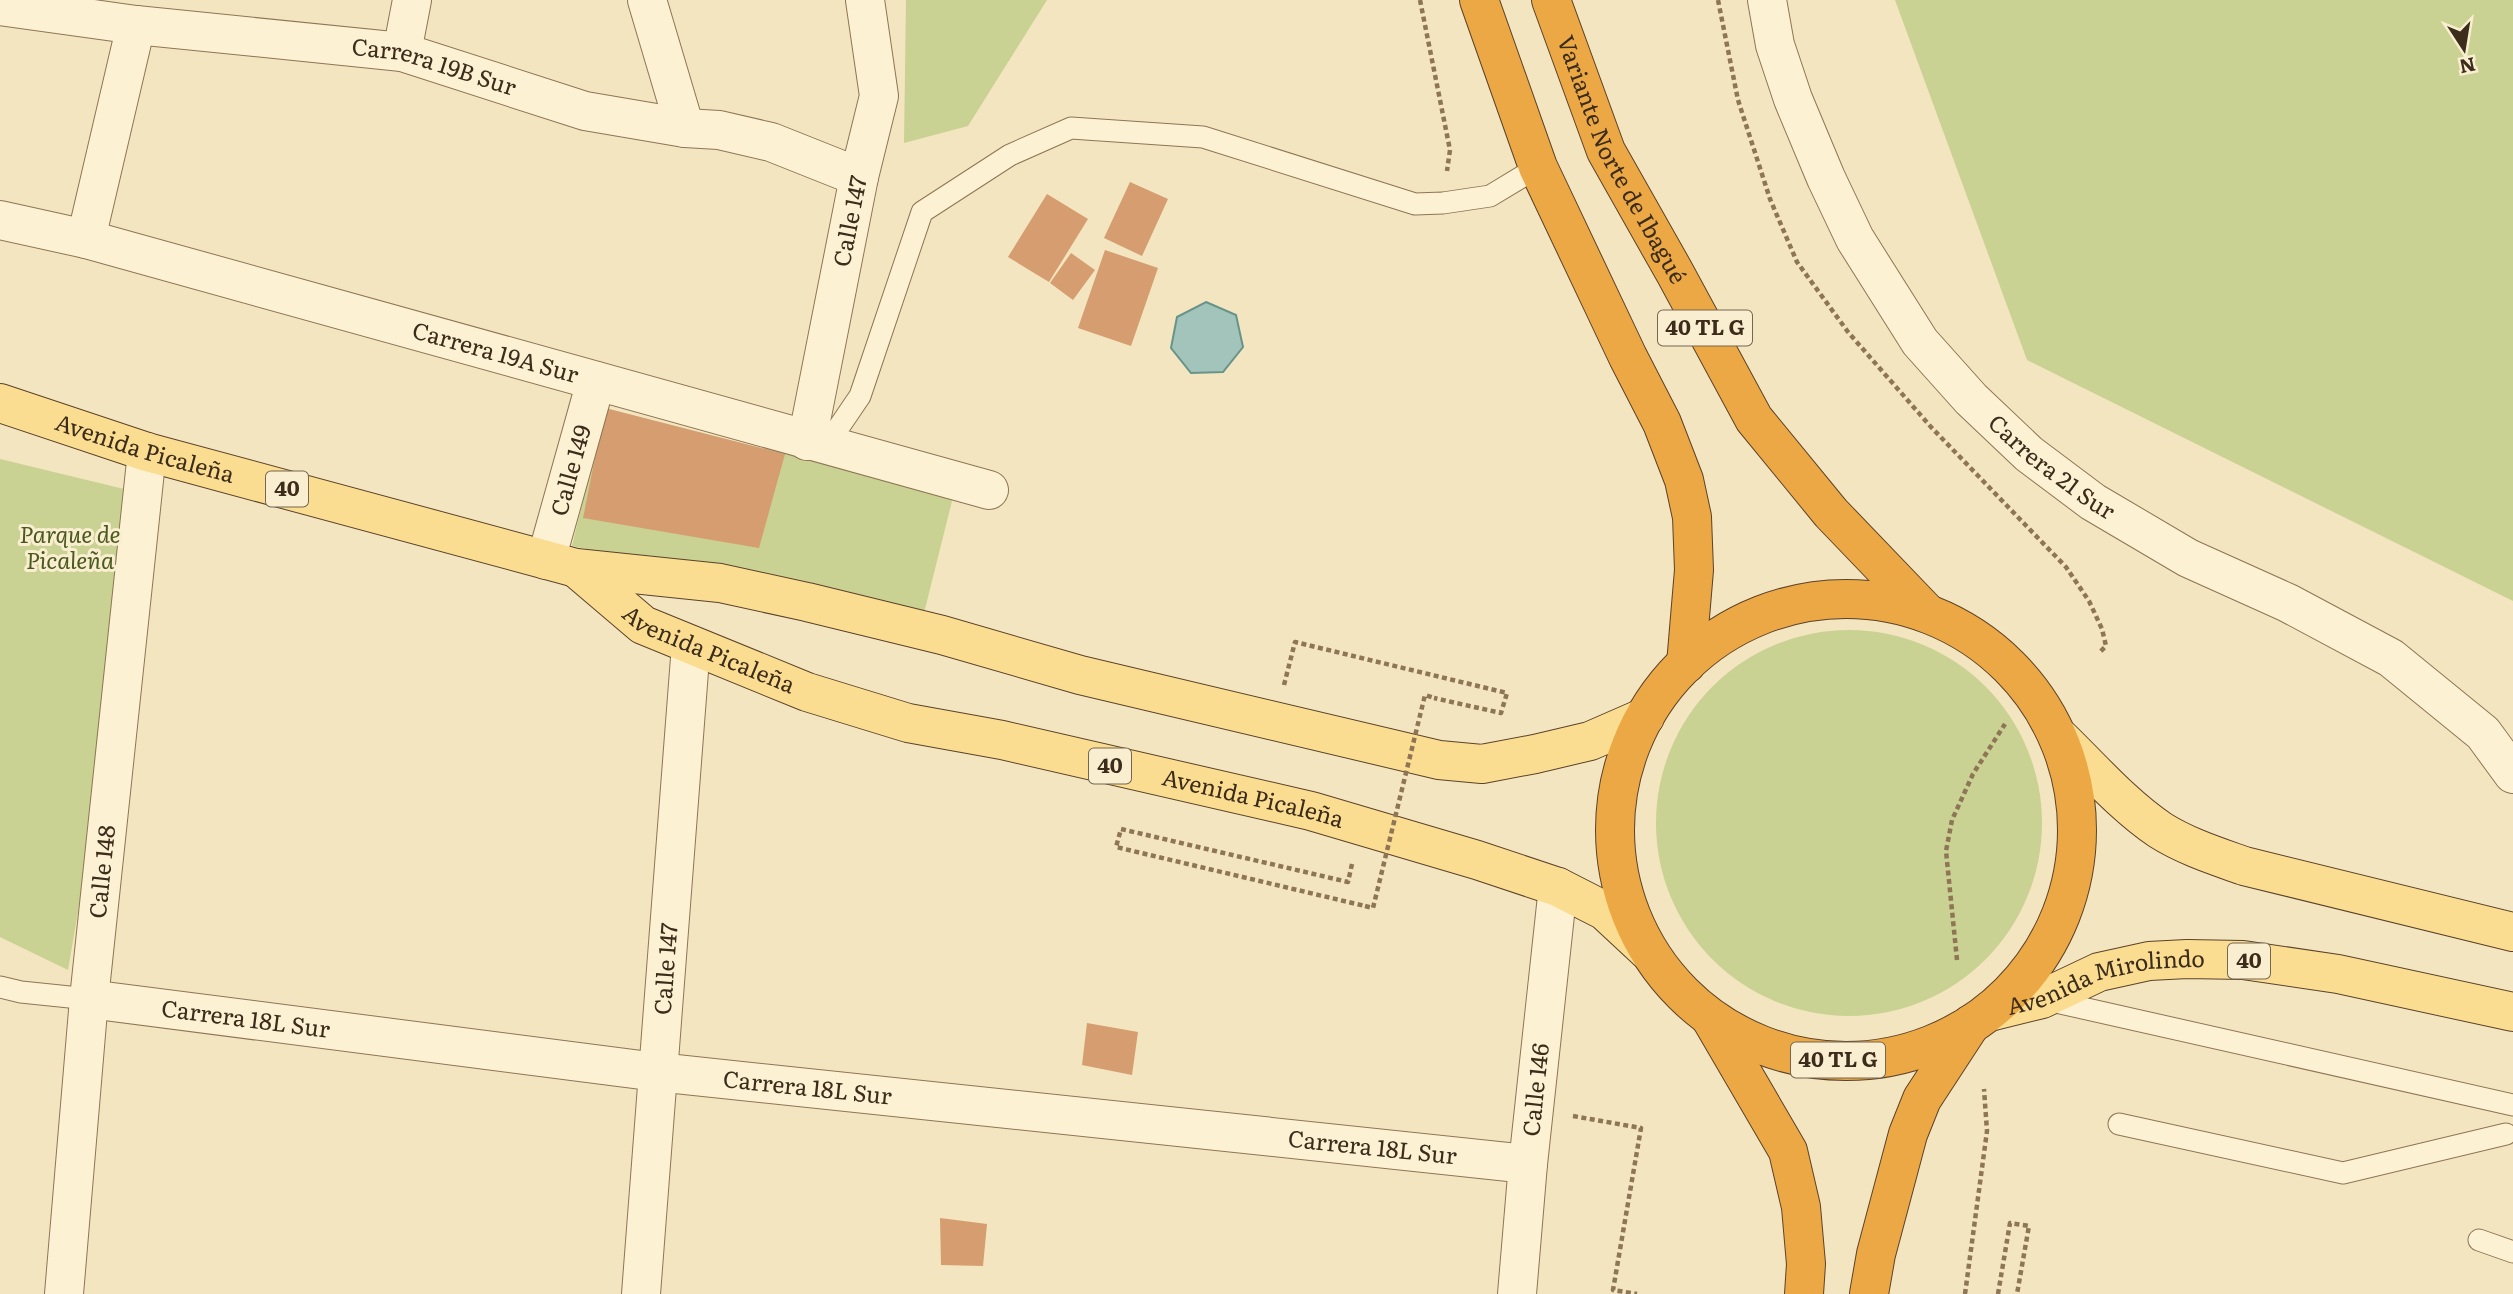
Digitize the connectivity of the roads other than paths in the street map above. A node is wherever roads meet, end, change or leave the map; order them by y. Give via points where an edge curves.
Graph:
1 (412, 0) edge
2 (647, 0) edge
3 (865, 0) edge
4 (1479, 0) edge
5 (1551, 0) edge
6 (1767, 0) edge
7 (0, 6) edge
8 (136, 25) junction
9 (402, 52) junction
10 (685, 128) junction
11 (1538, 167) junction
12 (859, 177) junction
13 (0, 220) edge
14 (86, 239) junction
15 (596, 381) junction
16 (0, 403) edge
17 (816, 444) junction
18 (147, 452) junction
19 (989, 490) dead end
20 (561, 564) junction
21 (1927, 613) junction
22 (691, 645) junction
23 (1686, 664) junction
24 (1645, 717) junction
25 (2060, 738) junction
26 (2513, 774) edge
27 (1558, 887) junction
28 (2513, 932) edge
29 (1648, 951) junction
30 (0, 987) edge
31 (89, 999) junction
32 (2042, 999) junction
33 (2513, 1012) edge
34 (1710, 1017) junction
35 (1980, 1018) junction
36 (657, 1072) junction
37 (2513, 1105) edge
38 (2119, 1124) dead end
39 (2506, 1134) dead end
40 (1528, 1164) junction
41 (2479, 1240) dead end
42 (2513, 1252) edge
43 (64, 1294) edge
44 (640, 1294) edge
45 (1517, 1294) edge
46 (1804, 1294) edge
47 (1870, 1294) edge

1 - 9 street
2 - 10 street
3 - 12 street, Calle 147 via 879,96
4 - 11 highway, 40 TL G
5 - 21 highway, Variante Norte de Ibagué / 40 TL G via 1605,151 1754,419 1831,513
6 - 26 street, Carrera 21 Sur via 1775,45 1794,99 1855,239 1920,342 1971,399 2029,454 2094,502 2188,558 2288,603 2391,658 2483,733
7 - 8 street, Carrera 19B Sur
8 - 9 street, Carrera 19B Sur
8 - 14 street
9 - 10 street, Carrera 19B Sur via 585,111
10 - 12 street, Carrera 19B Sur via 771,142
11 - 17 lane via 1490,196 1415,204 1203,137 1071,128 1010,155 922,212 860,396
11 - 23 highway, 40 TL G via 1662,423 1684,480 1692,517 1694,570
12 - 17 street, Calle 147
13 - 14 street, Carrera 19A Sur
14 - 15 street, Carrera 19A Sur
15 - 17 street, Carrera 19A Sur
15 - 20 street, Calle 149
16 - 18 main road, Avenida Picaleña / 40
17 - 19 street, Carrera 19A Sur
18 - 20 main road, Avenida Picaleña / 40
18 - 31 street, Calle 148
20 - 22 main road, Avenida Picaleña / 40 via 643,625
20 - 24 main road, Avenida Picaleña / 40 via 720,583 770,594 942,635 1080,675 1439,760 1482,764 1590,741
21 - 23 highway, 40 TL G via 1855,600 1818,601 1747,622
21 - 25 highway, 40 TL G via 1992,650 2035,696
22 - 27 main road, Avenida Picaleña / 40 via 807,692 908,723 1311,811
22 - 36 street, Calle 147
23 - 24 highway, 40 TL G
24 - 29 highway, 40 TL G via 1625,762 1615,822 1616,859 1627,907
25 - 28 main road via 2126,803 2161,830 2201,850 2244,866
25 - 35 highway, 40 TL G via 2073,780 2078,823 2076,866 2064,908 2046,947 2020,982
27 - 29 main road, Avenida Picaleña / 40 via 1605,911
27 - 40 street, Calle 146
29 - 34 highway, 40 TL G via 1675,987
30 - 31 lane
31 - 36 street, Carrera 18L Sur
31 - 43 street, Calle 148
32 - 33 main road, Avenida Mirolindo / 40 via 2099,972 2149,961 2243,960 2338,974
32 - 35 main road, Avenida Mirolindo / 40
32 - 37 lane
34 - 35 highway, 40 TL G via 1744,1038 1781,1052 1860,1061 1899,1055 1937,1042
34 - 46 highway, 40 TL G via 1788,1152 1801,1207
35 - 47 highway, 40 TL G via 1922,1099 1908,1134
36 - 40 street, Carrera 18L Sur
36 - 44 street, Calle 147
38 - 39 lane via 2343,1173
40 - 45 street, Calle 146
41 - 42 lane

